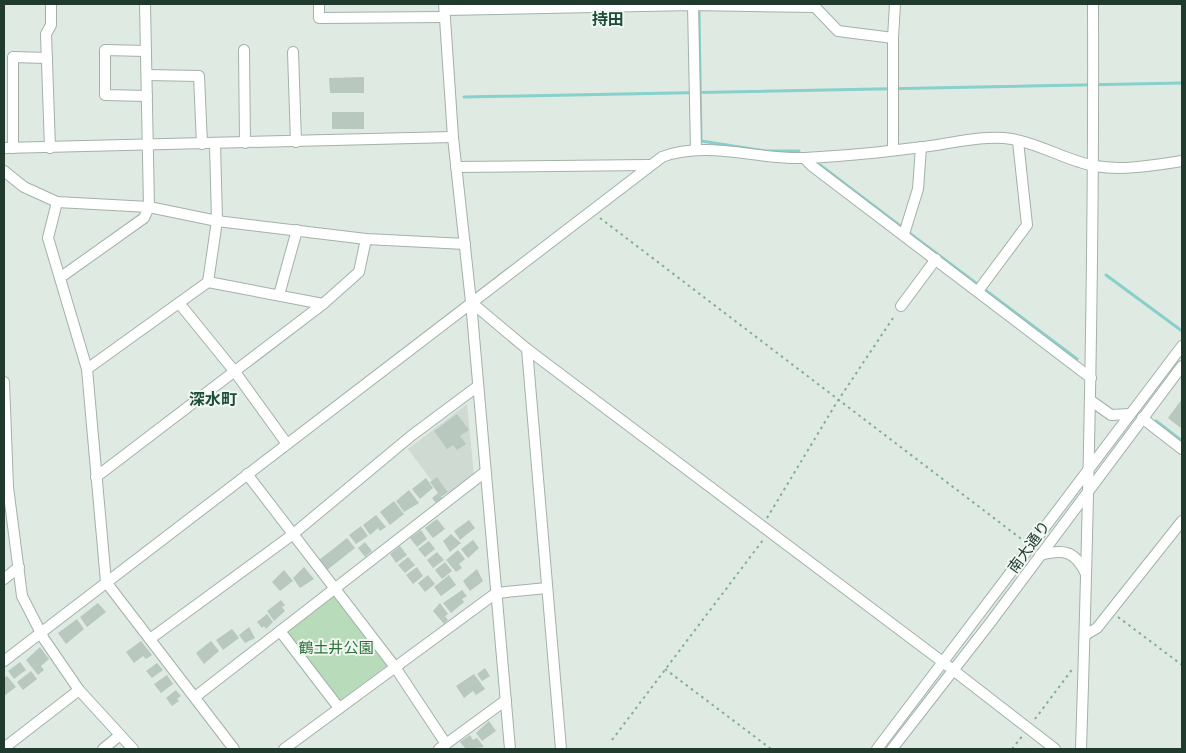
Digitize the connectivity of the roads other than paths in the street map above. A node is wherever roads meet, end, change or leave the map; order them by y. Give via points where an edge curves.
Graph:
1 (51, 4) edge
2 (145, 4) edge
3 (319, 4) edge
4 (895, 4) edge
5 (1093, 4) edge
6 (693, 5) junction
7 (601, 6) edge
8 (444, 10) edge
9 (892, 38) junction
10 (244, 50) dead end
11 (146, 51) junction
12 (293, 52) dead end
13 (47, 58) junction
14 (147, 75) junction
15 (147, 96) junction
16 (453, 138) junction
17 (1018, 141) junction
18 (296, 142) junction
19 (245, 143) junction
20 (202, 144) junction
21 (215, 144) junction
22 (149, 146) junction
23 (921, 147) junction
24 (9, 148) edge
25 (50, 148) junction
26 (696, 150) junction
27 (893, 150) junction
28 (804, 158) junction
29 (1182, 161) edge
30 (649, 165) junction
31 (1094, 166) junction
32 (456, 167) junction
33 (4, 171) edge
34 (57, 202) junction
35 (149, 207) junction
36 (217, 221) junction
37 (297, 230) junction
38 (904, 234) junction
39 (366, 239) junction
40 (465, 244) junction
41 (936, 258) junction
42 (61, 277) junction
43 (208, 282) junction
44 (978, 291) junction
45 (279, 295) junction
46 (179, 302) junction
47 (471, 302) junction
48 (323, 304) junction
49 (902, 306) road end
50 (1182, 346) edge
51 (527, 349) junction
52 (1182, 366) edge
53 (87, 369) junction
54 (235, 372) junction
55 (1091, 378) junction
56 (4, 382) edge
57 (478, 386) junction
58 (1090, 400) junction
59 (1130, 414) junction
60 (5, 417) edge
61 (1142, 418) junction
62 (287, 444) junction
63 (1182, 449) edge
64 (1089, 467) junction
65 (485, 472) junction
66 (247, 474) junction
67 (96, 477) junction
68 (6, 489) edge
69 (1088, 490) junction
70 (1182, 521) edge
71 (292, 535) junction
72 (1040, 555) junction
73 (19, 567) junction
74 (1086, 574) junction
75 (4, 579) edge
76 (106, 582) junction
77 (547, 588) junction
78 (334, 589) junction
79 (496, 593) junction
80 (280, 631) junction
81 (40, 633) junction
82 (1085, 635) junction
83 (150, 639) junction
84 (4, 661) edge
85 (948, 666) junction
86 (395, 667) junction
87 (79, 690) junction
88 (195, 697) junction
89 (506, 700) junction
90 (339, 708) junction
91 (120, 735) junction
92 (442, 747) edge
93 (4, 748) edge
94 (103, 749) edge
95 (133, 749) edge
96 (234, 749) edge
97 (284, 749) edge
98 (510, 749) edge
99 (561, 749) edge
100 (877, 749) edge
101 (892, 749) edge
102 (1055, 749) edge
103 (1081, 749) edge

1 - 13 street via 51,25 46,34
2 - 11 street
3 - 8 street via 319,18
4 - 9 street
5 - 31 street
6 - 7 street
6 - 9 street via 815,7 838,31
6 - 26 street
7 - 8 street
8 - 16 street
9 - 27 street
10 - 19 street
11 - 14 street
11 - 15 street via 106,50 106,95
12 - 18 street
13 - 24 street via 13,57
13 - 25 street
14 - 15 street
14 - 20 street via 199,76
15 - 22 street
16 - 18 street
16 - 32 street
17 - 23 street via 990,138
17 - 31 street
17 - 44 street via 1027,225
18 - 19 street
19 - 21 street
20 - 21 street
20 - 22 street
21 - 36 street
22 - 25 street
22 - 35 street
23 - 27 street
23 - 38 street via 918,189
24 - 25 street
26 - 28 street
26 - 30 street via 675,152
27 - 28 street
28 - 38 street
29 - 31 street via 1119,168
30 - 32 street
30 - 47 street
31 - 55 street
32 - 40 street
33 - 34 street via 24,187
34 - 35 street
34 - 42 street via 48,238
35 - 36 street
35 - 42 street via 144,218
36 - 37 street
36 - 43 street
37 - 39 street
37 - 45 street
38 - 41 street
39 - 40 street
39 - 48 street via 359,272
40 - 47 street
41 - 44 street
41 - 49 street
42 - 53 street
43 - 45 street
43 - 46 street
44 - 55 street
45 - 48 street
46 - 53 street
46 - 54 street
47 - 51 street
47 - 57 street
47 - 62 street
48 - 54 street
50 - 59 street, 南大通り
51 - 77 street
51 - 85 street
52 - 61 street, 南大通り
53 - 67 street
54 - 62 street
54 - 67 street
55 - 58 street
56 - 60 street
57 - 65 street
57 - 71 street via 411,436
58 - 59 street via 1111,415
58 - 64 street
59 - 64 street, 南大通り
60 - 68 street
61 - 63 street
61 - 69 street, 南大通り
62 - 66 street
64 - 69 street
64 - 85 street, 南大通り
65 - 78 street
65 - 79 street
66 - 71 street
66 - 76 street
67 - 76 street
68 - 73 street
69 - 72 street, 南大通り
69 - 74 street
70 - 82 street via 1097,628
71 - 78 street
71 - 83 street
72 - 74 street via 1063,552 1073,555
72 - 85 street, 南大通り via 990,623
73 - 75 street
73 - 81 street via 22,596
74 - 82 street
76 - 81 street
76 - 83 street
77 - 79 street
77 - 99 street
78 - 80 street
78 - 86 street
79 - 86 street
79 - 89 street
80 - 88 street
80 - 90 street
81 - 84 street
81 - 87 street
82 - 103 street
83 - 88 street
85 - 100 street, 南大通り
85 - 101 street, 南大通り
85 - 102 street
86 - 90 street
86 - 92 street
87 - 91 street
87 - 93 street
88 - 96 street
89 - 92 street
89 - 98 street
90 - 97 street
91 - 94 street
91 - 95 street

